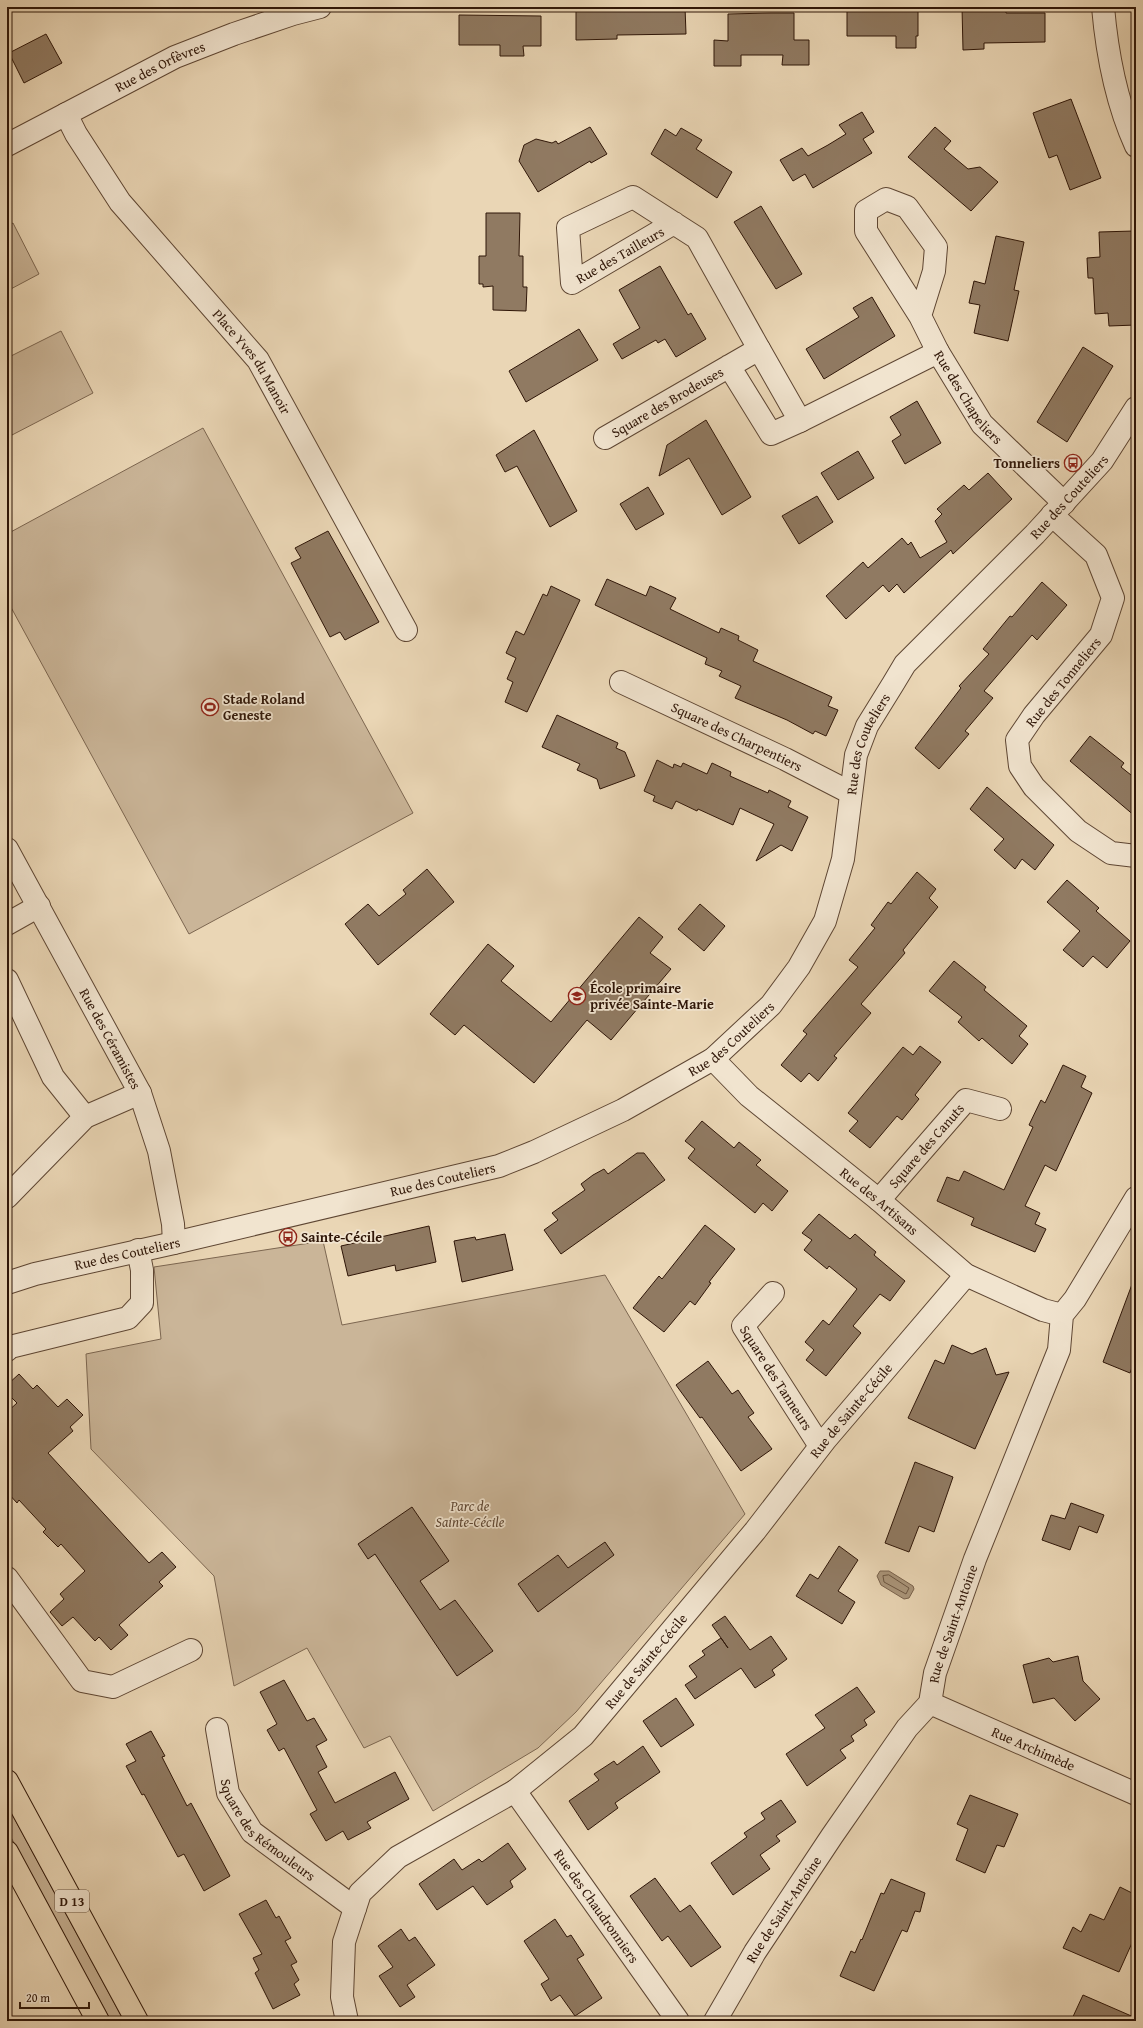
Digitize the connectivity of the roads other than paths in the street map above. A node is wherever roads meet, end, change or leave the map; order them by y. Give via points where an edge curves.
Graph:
1 (320, 7) edge
2 (1103, 7) edge
3 (293, 10) edge
4 (66, 114) junction
5 (7, 145) edge
6 (1136, 146) edge
7 (674, 223) junction
8 (920, 316) junction
9 (759, 349) junction
10 (938, 352) junction
11 (729, 366) junction
12 (1136, 408) edge
13 (800, 421) junction
14 (605, 438) dead end
15 (1058, 509) junction
16 (406, 630) dead end
17 (621, 682) dead end
18 (851, 793) junction
19 (7, 849) edge
20 (1136, 856) edge
21 (38, 906) junction
22 (7, 924) edge
23 (7, 980) edge
24 (713, 1059) junction
25 (140, 1093) junction
26 (1000, 1109) dead end
27 (85, 1117) junction
28 (7, 1197) edge
29 (1136, 1198) edge
30 (879, 1200) junction
31 (174, 1243) junction
32 (138, 1250) junction
33 (966, 1275) junction
34 (7, 1283) edge
35 (773, 1293) dead end
36 (1062, 1315) junction
37 (7, 1350) edge
38 (820, 1446) junction
39 (7, 1578) edge
40 (191, 1650) dead end
41 (930, 1703) junction
42 (216, 1729) dead end
43 (7, 1781) edge
44 (514, 1791) junction
45 (1136, 1794) edge
46 (7, 1852) edge
47 (355, 1908) junction
48 (98, 2021) edge
49 (136, 2021) edge
50 (347, 2021) edge
51 (678, 2021) edge
52 (715, 2021) edge

1 - 3 street, Rue des Orfèvres
2 - 6 street via 1105,31 1119,96
3 - 4 street, Rue des Orfèvres via 176,57
4 - 5 street, Rue des Orfèvres
4 - 16 street, Place Yves du Manoir via 120,202 258,360
7 - 7 street, Rue des Tailleurs via 633,197 568,228 572,283
7 - 9 street, Rue des Tailleurs via 697,238
8 - 8 street, Rue des Chapeliers via 934,271 936,247 907,207 886,199 866,211 866,231
8 - 10 street, Rue des Chapeliers
9 - 11 street
9 - 13 street, Rue des Tailleurs
10 - 13 street
10 - 15 street, Rue des Chapeliers via 982,424
11 - 13 street via 771,434
11 - 14 street, Square des Brodeuses
12 - 15 street, Rue des Couteliers via 1102,460
15 - 18 street, Rue des Couteliers via 905,664 867,726 856,755
15 - 20 street, Rue des Tonneliers via 1096,555 1113,598 1101,636 1034,715 1018,740 1020,766 1034,787 1078,831 1111,853
17 - 18 street, Square des Charpentiers
18 - 24 street, Rue des Couteliers via 843,859 826,920 799,967 771,1005
19 - 21 street, Rue des Céramistes
21 - 22 street
21 - 25 street, Rue des Céramistes
23 - 27 street via 53,1077
24 - 30 street, Rue des Artisans via 749,1096
24 - 31 street, Rue des Couteliers via 623,1110 499,1166
25 - 27 street
25 - 31 street, Rue des Céramistes via 159,1151 173,1224
26 - 30 street, Square des Canuts via 966,1100
27 - 28 street
29 - 36 street via 1075,1299
30 - 33 street, Rue des Artisans
31 - 32 street, Rue des Couteliers
32 - 34 street, Rue des Couteliers
32 - 37 street via 142,1270 142,1303 128,1318 10,1347
33 - 36 street, Rue des Artisans via 1043,1310
33 - 38 street, Rue de Sainte-Cécile
35 - 38 street, Square des Tanneurs via 743,1326
36 - 41 street, Rue de Saint-Antoine via 1059,1350 975,1559 935,1673
38 - 44 street, Rue de Sainte-Cécile via 755,1531 583,1736
39 - 40 street via 82,1682 113,1687
41 - 45 street, Rue Archimède
41 - 52 street, Rue de Saint-Antoine via 907,1728 832,1836 755,1952
42 - 47 street, Square des Rémouleurs via 228,1793 252,1832
43 - 49 main road, D 13
44 - 47 street, Rue de Sainte-Cécile via 398,1857 360,1892
44 - 51 street, Rue des Chaudronniers
46 - 48 main road, D 13
47 - 50 street, Rue de Sainte-Cécile via 344,1942 342,1997

